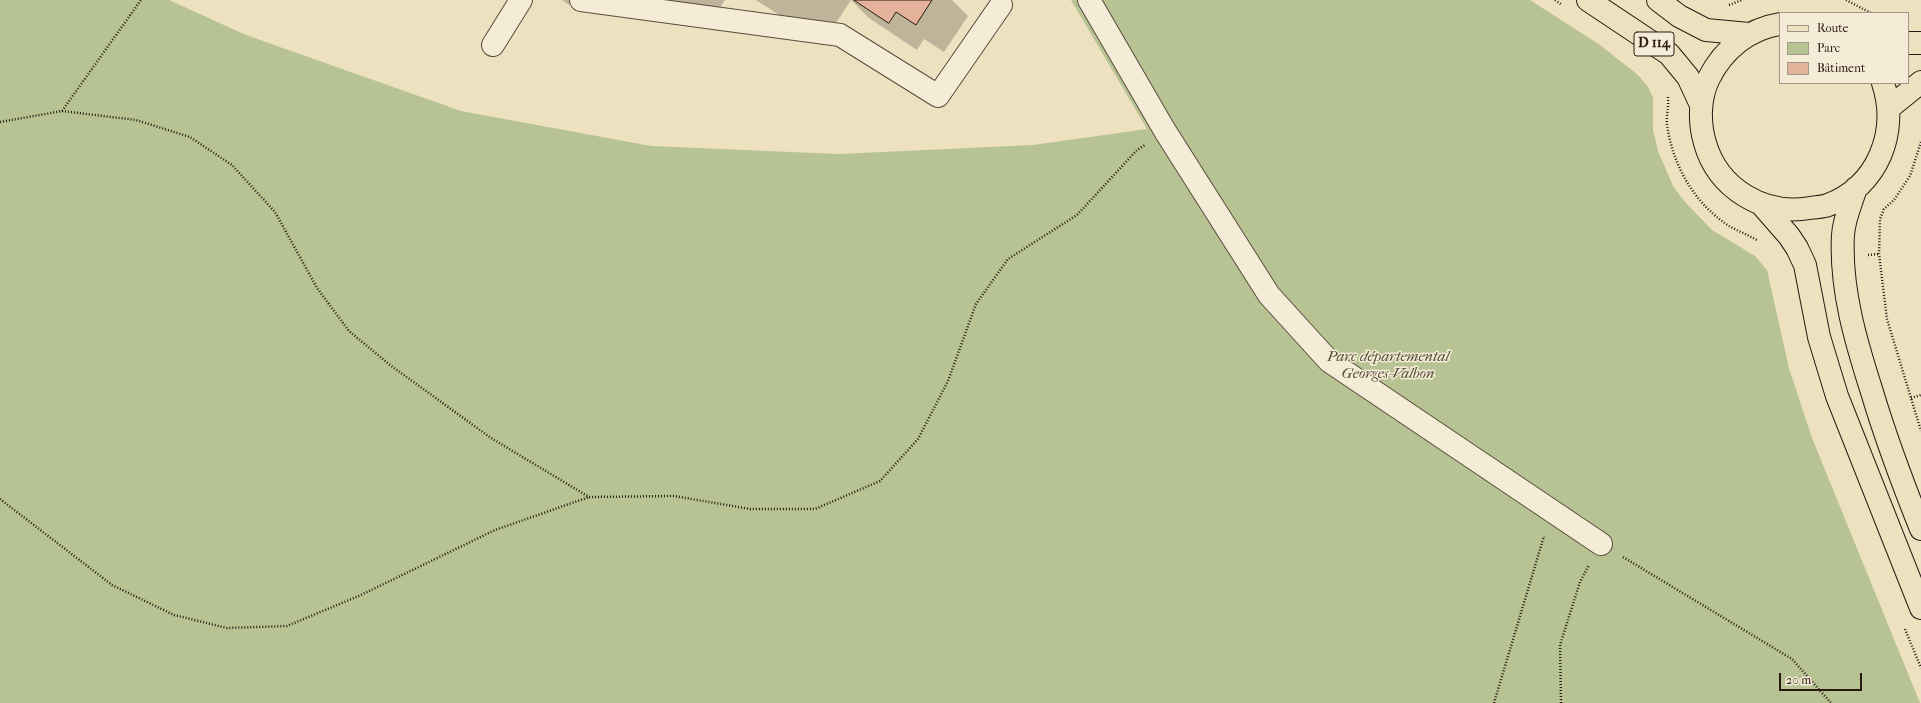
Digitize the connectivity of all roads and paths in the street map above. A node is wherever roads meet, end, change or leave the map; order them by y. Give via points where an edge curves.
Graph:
1 (141, 0) edge
2 (521, 0) edge
3 (581, 0) edge
4 (1089, 0) edge
5 (1555, 0) edge
6 (1588, 0) edge
7 (1658, 0) edge
8 (1846, 0) edge
9 (1001, 5) dead end
10 (1567, 9) dead end
11 (1869, 12) edge
12 (1779, 24) edge
13 (1749, 34) junction
14 (1909, 43) edge
15 (1921, 43) edge
16 (493, 45) dead end
17 (1921, 82) edge
18 (1883, 84) edge
19 (1667, 91) dead end
20 (1701, 106) junction
21 (1889, 108) junction
22 (62, 111) junction
23 (0, 122) edge
24 (1165, 131) junction
25 (1921, 142) edge
26 (1856, 188) junction
27 (1762, 205) junction
28 (1760, 241) dead end
29 (1921, 395) edge
30 (1911, 398) junction
31 (1921, 431) edge
32 (589, 497) junction
33 (0, 499) edge
34 (1551, 510) junction
35 (1921, 529) edge
36 (1602, 544) junction
37 (1921, 608) edge
38 (1494, 703) edge
39 (1561, 703) edge
40 (1831, 703) edge

1 - 22 path
2 - 16 lane
3 - 9 lane via 840,35 938,96
4 - 24 lane
5 - 10 path
6 - 20 main road, D 114 via 1669,54 1688,77
7 - 13 main road, D 114 via 1679,16 1706,30
8 - 11 path
12 - 13 main road
13 - 20 main road via 1730,47 1716,64 1706,84
14 - 15 main road
17 - 21 main road
18 - 21 main road
19 - 28 path via 1667,123 1671,146 1688,184 1713,214
20 - 27 main road via 1701,131 1721,176 1740,194
21 - 26 main road via 1889,126 1881,155
22 - 23 path
22 - 32 path via 143,122 190,138 232,165 275,212 317,288 349,331 390,365 491,438
24 - 32 path via 1138,150 1077,215 1008,259 976,304 948,381 918,439 880,481 815,509 750,509 674,496
24 - 34 lane via 1269,295 1329,361
25 - 30 path via 1910,176 1880,219 1879,254 1886,312
26 - 27 main road via 1828,205 1795,211
26 - 35 main road via 1843,235 1848,301 1856,344 1893,459
27 - 37 main road via 1789,236 1805,265 1819,337 1837,396
29 - 30 path
30 - 31 path
32 - 33 path via 496,530 361,595 287,626 227,628 174,615 112,585
34 - 36 lane
34 - 38 path
36 - 39 path via 1580,582 1560,645
36 - 40 path via 1792,659

